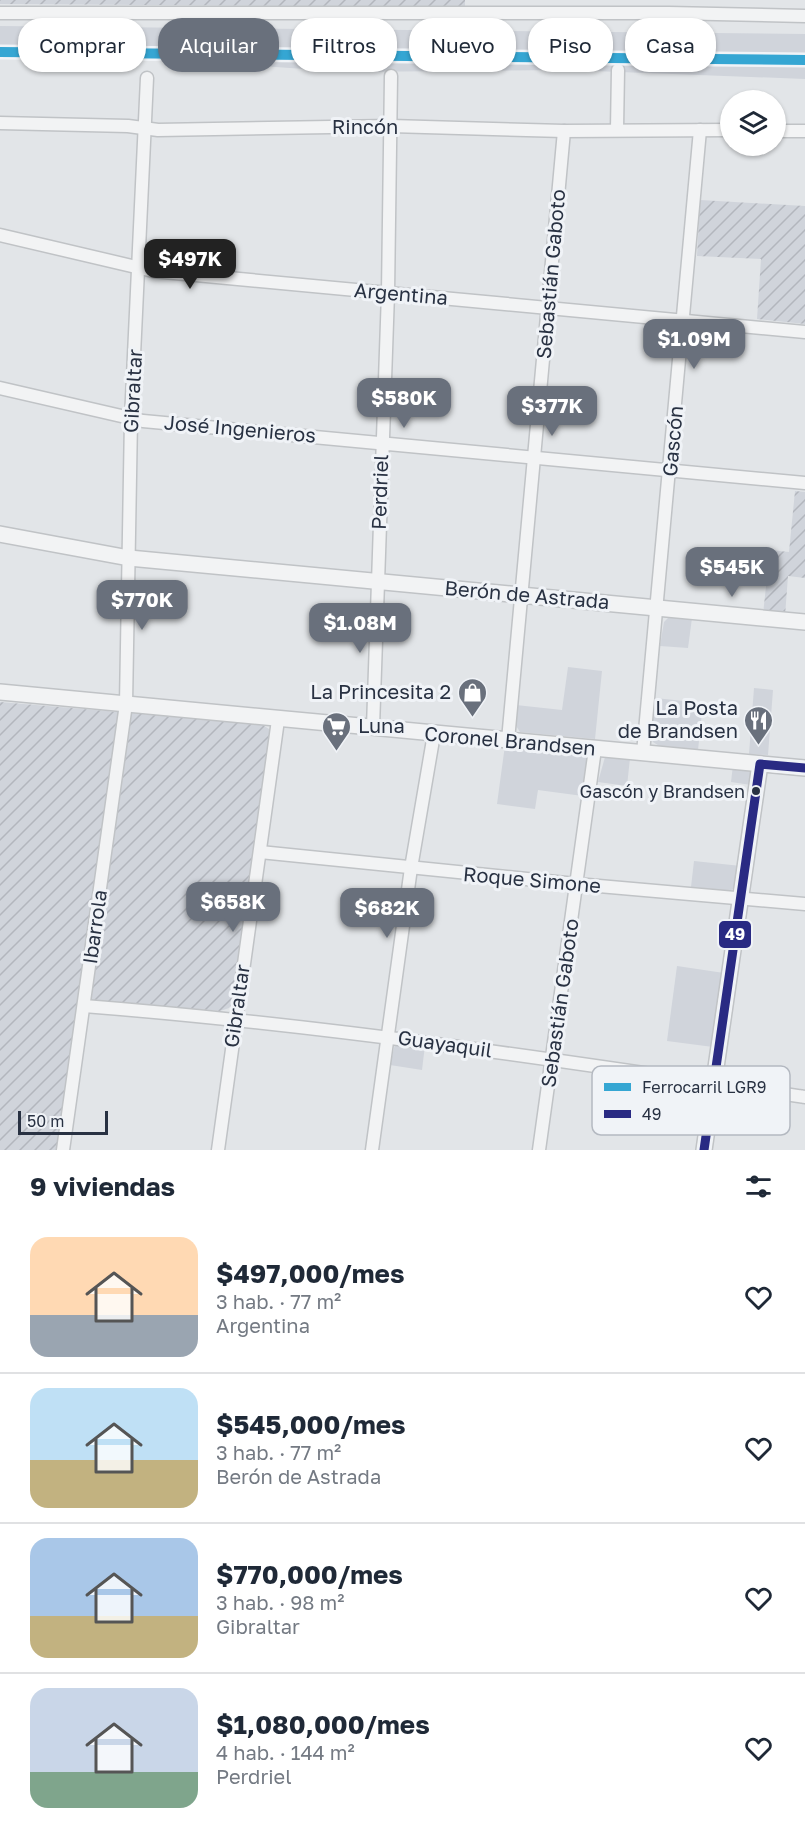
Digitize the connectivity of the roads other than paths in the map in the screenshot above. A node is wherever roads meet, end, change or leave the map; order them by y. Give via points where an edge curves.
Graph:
1 (718, 0) edge
2 (553, 6) edge
3 (0, 13) edge
4 (717, 14) junction
5 (805, 16) edge
6 (618, 70) dead end
7 (391, 76) dead end
8 (147, 78) dead end
9 (0, 123) edge
10 (391, 126) junction
11 (144, 128) junction
12 (617, 129) junction
13 (564, 130) junction
14 (700, 130) junction
15 (720, 130) edge
16 (786, 131) edge
17 (805, 131) edge
18 (0, 235) edge
19 (140, 269) junction
20 (388, 293) junction
21 (547, 307) junction
22 (684, 320) junction
23 (805, 332) edge
24 (0, 387) edge
25 (131, 418) junction
26 (381, 442) junction
27 (535, 459) junction
28 (670, 470) junction
29 (805, 483) edge
30 (0, 534) edge
31 (129, 558) junction
32 (377, 582) junction
33 (521, 594) junction
34 (657, 607) junction
35 (805, 622) edge
36 (0, 692) edge
37 (126, 704) junction
38 (278, 720) junction
39 (373, 727) junction
40 (434, 734) junction
41 (508, 740) junction
42 (596, 749) junction
43 (643, 753) junction
44 (760, 764) junction
45 (805, 768) edge
46 (260, 852) junction
47 (411, 868) junction
48 (576, 884) junction
49 (742, 898) junction
50 (805, 904) edge
51 (84, 1006) junction
52 (235, 1018) junction
53 (389, 1036) junction
54 (552, 1059) junction
55 (599, 1066) edge
56 (717, 1066) edge
57 (790, 1095) edge
58 (805, 1097) edge
59 (706, 1135) edge
60 (63, 1150) edge
61 (218, 1150) edge
62 (372, 1150) edge
63 (539, 1150) edge
64 (704, 1150) edge

1 - 4 street
2 - 3 street
2 - 4 street
4 - 5 street
6 - 12 street
7 - 10 street, Perdriel
8 - 11 street, Gibraltar
9 - 11 street, Rincón
10 - 11 street, Rincón
10 - 13 street, Rincón
10 - 20 street, Perdriel
11 - 19 street, Gibraltar
12 - 13 street, Rincón
12 - 14 street, Rincón
13 - 21 street, Sebastián Gaboto
14 - 15 street, Rincón
14 - 22 street, Gascón
16 - 17 street
18 - 19 street, Argentina
19 - 20 street, Argentina
19 - 25 street, Gibraltar
20 - 21 street, Argentina
20 - 26 street, Perdriel
21 - 22 street, Argentina
21 - 27 street, Sebastián Gaboto
22 - 23 street, Argentina
22 - 28 street, Gascón
24 - 25 street, José Ingenieros
25 - 26 street, José Ingenieros
25 - 31 street, Gibraltar
26 - 27 street, José Ingenieros
26 - 32 street, Perdriel
27 - 28 street, José Ingenieros
27 - 33 street, Sebastián Gaboto
28 - 29 street, José Ingenieros
28 - 34 street, Gascón
30 - 31 street, Berón de Astrada
31 - 32 street, Berón de Astrada
31 - 37 street, Gibraltar
32 - 33 street, Berón de Astrada
32 - 39 street, Perdriel
33 - 34 street, Berón de Astrada
33 - 41 street, Sebastián Gaboto
34 - 35 street, Berón de Astrada
34 - 43 street, Gascón
36 - 37 street, Coronel Brandsen
37 - 38 street, Coronel Brandsen
37 - 51 street, Ibarrola
38 - 39 street, Coronel Brandsen
38 - 46 street, Gibraltar
39 - 40 street, Coronel Brandsen
40 - 41 street, Coronel Brandsen
40 - 47 street
41 - 42 street, Coronel Brandsen
42 - 43 street, Coronel Brandsen
42 - 48 street, Sebastián Gaboto
43 - 44 street, Coronel Brandsen
44 - 45 street, Coronel Brandsen
44 - 49 street
46 - 47 street, Roque Simone
46 - 52 street, Gibraltar
47 - 48 street, Roque Simone
47 - 53 street
48 - 49 street, Roque Simone
48 - 54 street, Sebastián Gaboto
49 - 50 street, Roque Simone
49 - 56 street
51 - 52 street, Guayaquil
51 - 60 street, Ibarrola
52 - 53 street, Guayaquil
52 - 61 street, Gibraltar
53 - 54 street, Guayaquil
53 - 62 street
54 - 55 street, Guayaquil
54 - 63 street, Sebastián Gaboto
57 - 58 street, Guayaquil
59 - 64 street

